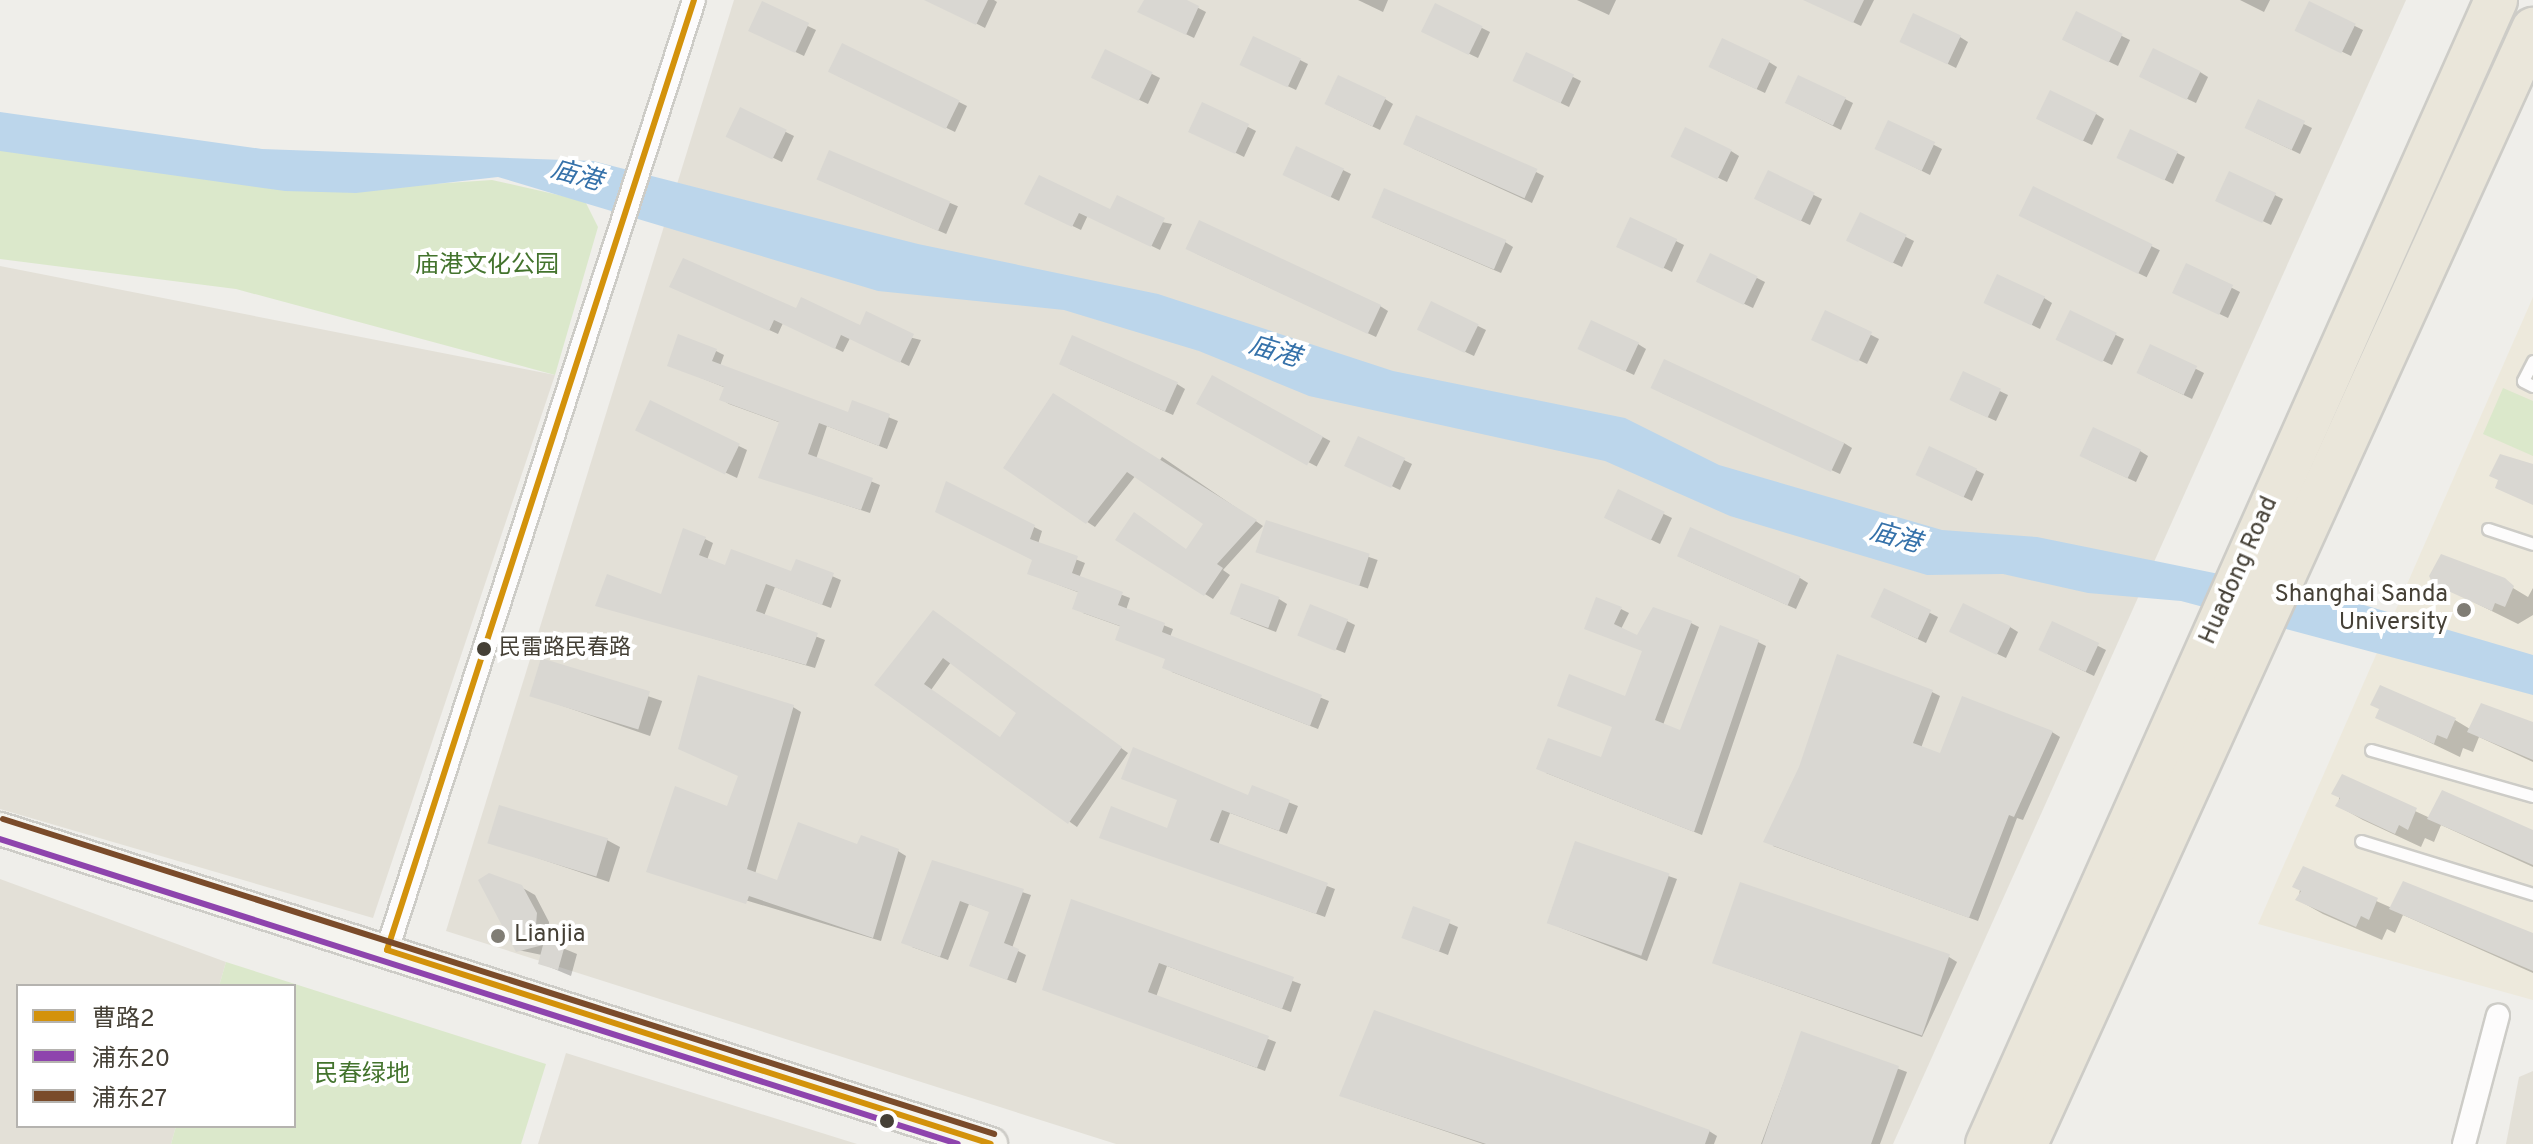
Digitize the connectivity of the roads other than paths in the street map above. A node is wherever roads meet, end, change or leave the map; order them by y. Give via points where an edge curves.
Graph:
1 (694, 0) edge
2 (2496, 0) edge
3 (2533, 29) edge
4 (2533, 361) edge
5 (2533, 386) edge
6 (2488, 529) dead end
7 (2533, 544) edge
8 (2371, 750) dead end
9 (2533, 796) edge
10 (0, 829) edge
11 (2361, 841) dead end
12 (2533, 894) edge
13 (387, 950) junction
14 (2498, 1015) dead end
15 (991, 1144) edge
16 (1987, 1144) edge
17 (2026, 1144) edge
18 (2464, 1144) edge

1 - 13 street
2 - 16 highway, Huadong Road
3 - 17 highway, Huadong Road
4 - 5 lane via 2523,381
6 - 7 lane
8 - 9 lane
10 - 13 street
11 - 12 lane
13 - 15 street
14 - 18 street

